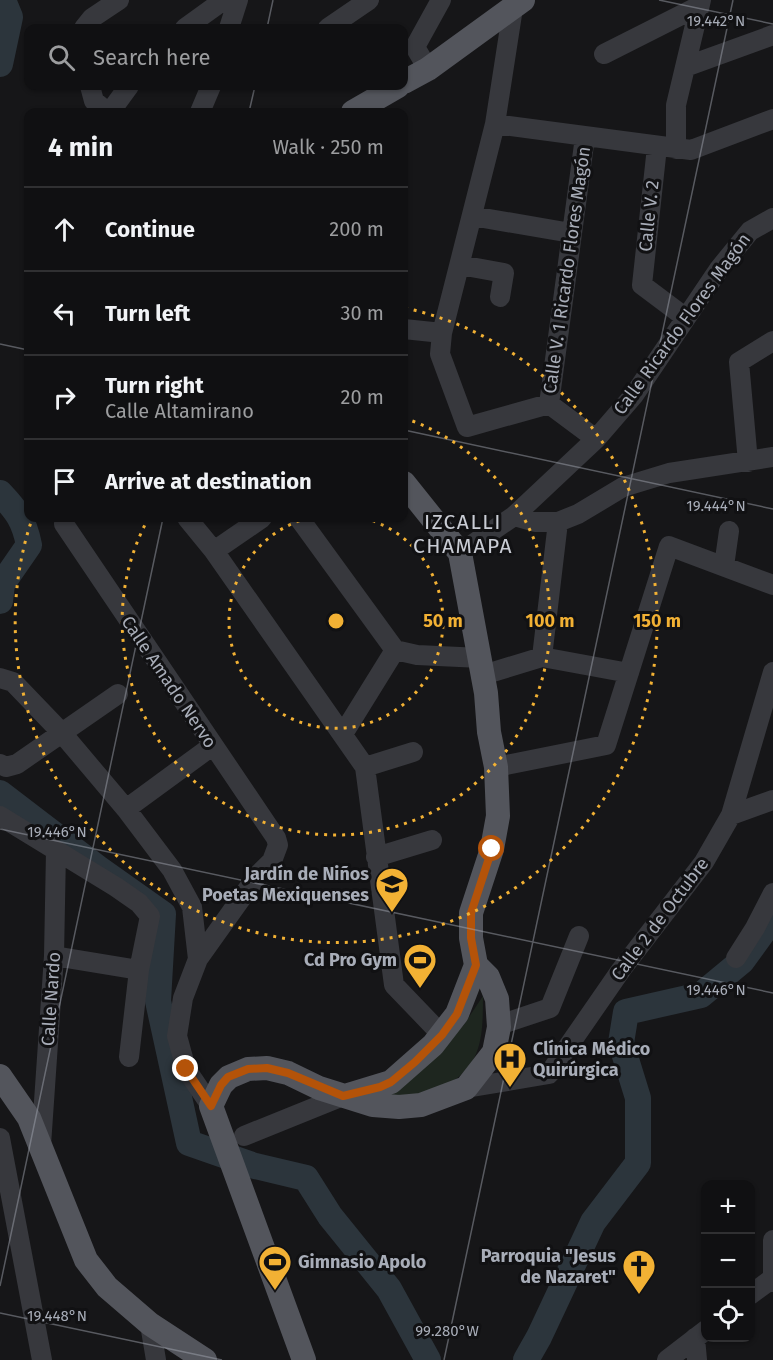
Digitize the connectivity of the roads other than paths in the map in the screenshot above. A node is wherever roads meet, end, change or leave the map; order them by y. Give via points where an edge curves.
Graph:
1 (119, 0) edge
2 (224, 0) edge
3 (238, 0) edge
4 (369, 0) edge
5 (441, 0) edge
6 (700, 3) edge
7 (518, 4) edge
8 (87, 24) edge
9 (191, 24) edge
10 (230, 24) edge
11 (334, 24) edge
12 (773, 35) edge
13 (604, 54) dead end
14 (685, 67) junction
15 (428, 69) junction
16 (408, 80) edge
17 (91, 90) edge
18 (126, 90) edge
19 (209, 90) edge
20 (391, 90) edge
21 (103, 108) edge
22 (111, 108) edge
23 (202, 108) edge
24 (361, 108) edge
25 (773, 119) edge
26 (495, 124) junction
27 (585, 137) junction
28 (657, 147) junction
29 (676, 149) junction
30 (472, 216) junction
31 (773, 218) edge
32 (571, 233) junction
33 (460, 265) junction
34 (500, 297) dead end
35 (686, 318) junction
36 (408, 329) edge
37 (442, 333) junction
38 (773, 341) edge
39 (549, 404) junction
40 (596, 439) junction
41 (773, 457) edge
42 (748, 462) junction
43 (408, 488) edge
44 (514, 516) junction
45 (191, 522) edge
46 (256, 522) edge
47 (302, 522) edge
48 (558, 522) junction
49 (64, 524) dead end
50 (729, 531) dead end
51 (214, 551) junction
52 (460, 554) junction
53 (724, 566) junction
54 (773, 585) edge
55 (395, 650) junction
56 (542, 657) junction
57 (482, 666) junction
58 (773, 672) edge
59 (629, 673) junction
60 (6, 680) edge
61 (118, 694) dead end
62 (61, 732) junction
63 (343, 734) junction
64 (212, 746) junction
65 (413, 752) dead end
66 (8, 764) edge
67 (365, 767) junction
68 (496, 767) junction
69 (773, 800) edge
70 (126, 809) junction
71 (730, 815) junction
72 (0, 816) edge
73 (432, 840) dead end
74 (56, 851) junction
75 (376, 857) junction
76 (773, 893) edge
77 (579, 936) dead end
78 (54, 956) junction
79 (736, 958) dead end
80 (198, 959) junction
81 (476, 965) junction
82 (139, 970) junction
83 (499, 1025) junction
84 (442, 1035) junction
85 (129, 1057) dead end
86 (0, 1076) edge
87 (466, 1088) junction
88 (343, 1096) junction
89 (211, 1106) junction
90 (244, 1136) dead end
91 (0, 1138) edge
92 (41, 1147) junction
93 (6, 1200) edge
94 (773, 1239) edge
95 (773, 1279) edge
96 (755, 1292) edge
97 (150, 1324) junction
98 (700, 1334) edge
99 (42, 1360) edge
100 (156, 1360) edge
101 (205, 1360) edge
102 (304, 1360) edge
103 (667, 1360) edge
104 (697, 1360) edge

1 - 8 street
2 - 9 street
3 - 10 street
4 - 11 street
5 - 15 street via 415,47
6 - 13 street
6 - 14 street
7 - 15 main road
7 - 26 street
12 - 14 street
14 - 29 street via 676,105
15 - 16 main road
17 - 21 street via 94,101
18 - 22 street
19 - 23 street
20 - 24 main road
25 - 29 street via 691,150
26 - 27 street
26 - 30 street
27 - 28 street
27 - 32 street, Calle V. 1 Ricardo Flores Magón
28 - 29 street
28 - 35 street, Calle V. 2 via 642,285
30 - 32 street
30 - 33 street
31 - 35 street, Calle Ricardo Flores Magón via 750,231
32 - 39 street, Calle V. 1 Ricardo Flores Magón
33 - 34 street via 504,273
33 - 37 street
35 - 40 street, Calle Ricardo Flores Magón via 634,395
36 - 37 street
37 - 39 street via 440,354 467,427
38 - 42 street via 739,362
39 - 40 street
40 - 44 street, Calle Ricardo Flores Magón
41 - 42 street
42 - 48 street via 669,473 623,487
43 - 52 main road
44 - 48 street via 535,522
44 - 52 street, Calle Ricardo Flores Magón
45 - 51 street
46 - 51 street
47 - 55 street
48 - 56 street
49 - 64 street, Calle Amado Nervo
50 - 53 street
51 - 63 street
52 - 57 main road
53 - 54 street
53 - 59 street via 669,546
55 - 57 street
55 - 63 street
56 - 57 street
56 - 59 street
57 - 68 main road
58 - 71 street, Calle 2 de Octubre
59 - 68 street via 606,745
60 - 62 street
61 - 62 street
62 - 66 street
62 - 70 street
63 - 67 street
64 - 70 street
64 - 80 street, Calle Amado Nervo via 278,845 272,861
65 - 67 street
67 - 75 street
68 - 81 main road via 498,816 492,849 471,913
69 - 71 street
70 - 80 street via 172,870 192,907
71 - 87 street, Calle 2 de Octubre via 704,862 621,970 549,1074
72 - 74 street
73 - 75 street
74 - 78 street, Calle Nardo
74 - 82 street via 139,903 150,916
75 - 84 street via 394,985
76 - 79 street
77 - 83 street via 550,1008
78 - 82 street
78 - 92 street, Calle Nardo
80 - 89 street via 183,998 177,1036 186,1069
81 - 83 main road via 489,977 497,999
81 - 84 main road via 457,1014
82 - 85 street
83 - 87 main road via 495,1052
84 - 88 main road via 391,1082
86 - 92 main road via 29,1118
87 - 88 main road via 421,1105 399,1107 373,1105
88 - 89 main road via 288,1073 248,1069 228,1077
88 - 90 street
89 - 102 main road
91 - 93 street
92 - 97 main road via 87,1260 107,1287
93 - 99 street
94 - 95 street
95 - 96 street
97 - 100 street
97 - 101 main road
98 - 103 street
98 - 104 street

